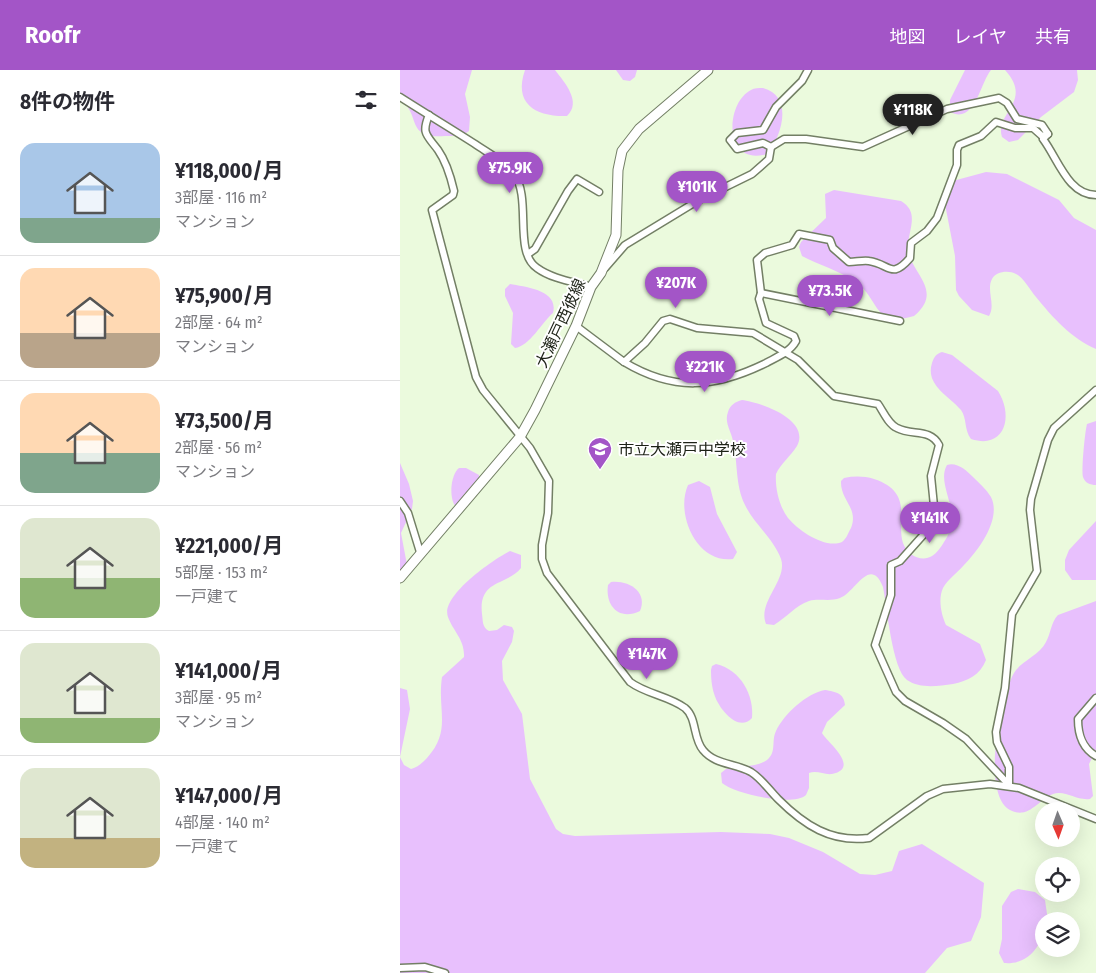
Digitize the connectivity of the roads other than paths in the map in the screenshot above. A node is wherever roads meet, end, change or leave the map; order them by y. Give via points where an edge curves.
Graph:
1 (708, 70) edge
2 (808, 70) edge
3 (400, 97) edge
4 (429, 115) junction
5 (1048, 134) junction
6 (771, 147) junction
7 (599, 192) dead end
8 (1096, 195) edge
9 (528, 254) junction
10 (601, 273) junction
11 (591, 287) junction
12 (761, 293) junction
13 (900, 322) dead end
14 (576, 326) junction
15 (785, 352) junction
16 (624, 362) junction
17 (1096, 390) edge
18 (520, 437) junction
19 (400, 501) edge
20 (420, 552) junction
21 (400, 578) edge
22 (1096, 698) edge
23 (1096, 756) edge
24 (1008, 785) junction
25 (1096, 818) edge
26 (400, 968) edge
27 (445, 973) edge

1 - 10 main road, 大瀬戸西彼線 via 639,129 622,151 618,170 616,235
2 - 6 street via 802,81 776,107 763,130 737,134 730,140 737,149 763,143
3 - 4 street
4 - 9 street via 506,165 516,176 523,204
4 - 18 street via 425,123 426,137 438,150 454,191 432,210 476,377
5 - 6 street via 1042,125 1017,119 1007,103 999,98 948,109 863,147 784,139
5 - 8 street via 1043,139 1069,181 1086,195
5 - 12 street via 1042,136 1033,128 1015,128 996,122 981,136 962,142 937,218 911,243 910,258 903,266 889,270 868,261 849,262 833,248 830,240 799,234 792,245 764,253 757,260
6 - 10 street via 769,159 752,174 699,200 625,245
7 - 9 street via 577,178 535,249
9 - 11 street via 536,268
10 - 11 main road, 大瀬戸西彼線
11 - 14 main road, 大瀬戸西彼線
12 - 13 street
12 - 15 street via 759,299 766,323 794,336 796,341
14 - 16 street
14 - 18 main road, 大瀬戸西彼線
15 - 16 street via 740,375 702,383 665,381
15 - 16 street via 753,333 697,328 670,319 663,321
15 - 24 street via 798,360 834,396 878,404 892,425 904,431 926,433 939,445 932,476 933,524 900,562 891,565 891,595 875,645 896,692 966,739
17 - 24 street via 1054,428 1031,499 1037,571 1012,614 1005,688 996,732 997,742 1009,767
18 - 20 main road, 大瀬戸西彼線
18 - 24 street via 549,481 542,545 547,573 630,682 690,714 696,738 710,757 750,772 797,818 812,828 850,839 869,838 927,796 943,789
19 - 20 street via 408,513
20 - 21 main road, 大瀬戸西彼線
22 - 23 street via 1078,719 1086,750
24 - 25 street
26 - 27 street via 425,966

